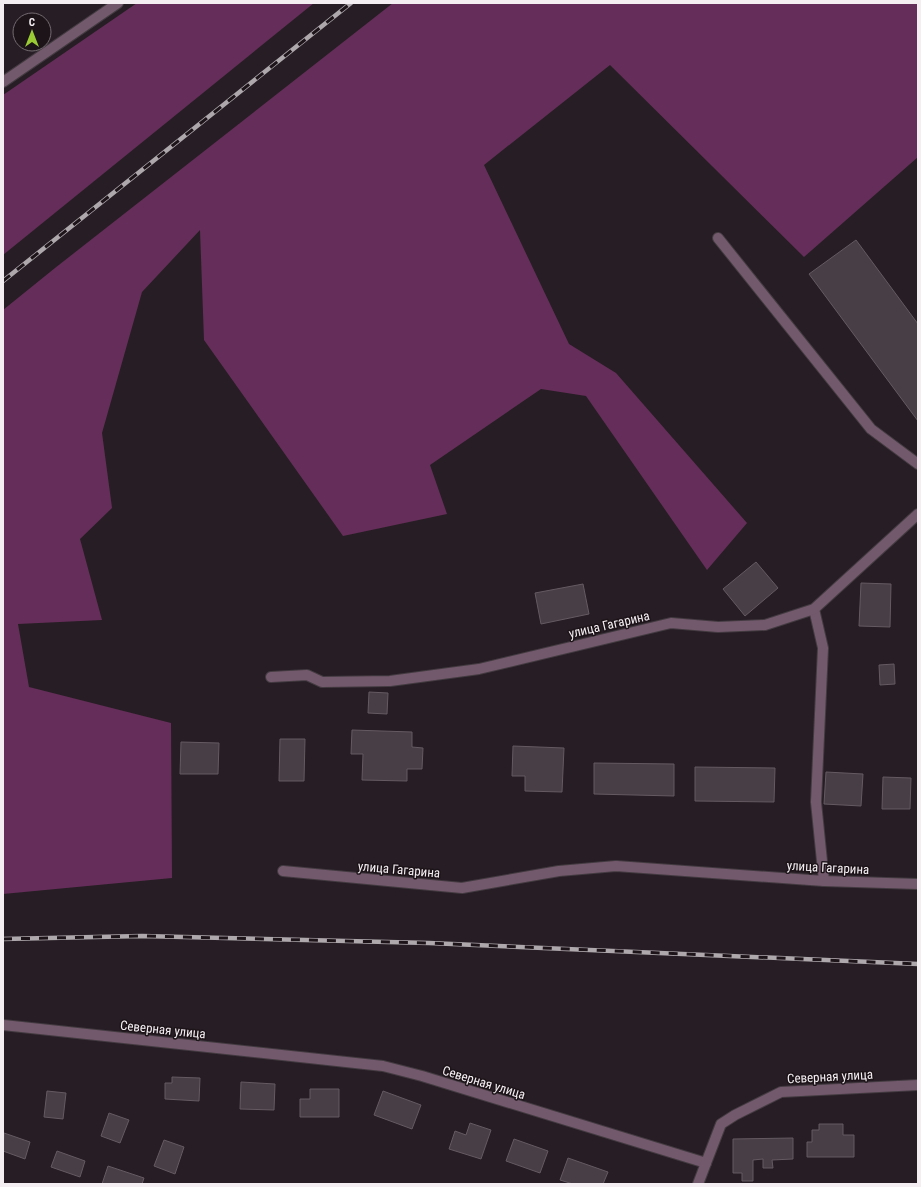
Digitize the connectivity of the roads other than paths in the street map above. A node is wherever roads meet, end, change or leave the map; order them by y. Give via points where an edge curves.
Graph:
1 (118, 3) edge
2 (3, 81) edge
3 (718, 238) dead end
4 (918, 464) edge
5 (918, 514) edge
6 (814, 609) junction
7 (271, 677) dead end
8 (283, 871) dead end
9 (824, 881) junction
10 (918, 884) edge
11 (3, 1025) edge
12 (918, 1085) edge
13 (706, 1163) junction
14 (698, 1184) edge

1 - 2 street
3 - 4 street via 871,429
5 - 6 street, улица Гагарина
6 - 7 street, улица Гагарина via 765,625 718,627 671,623 479,669 390,682 322,682 307,675
6 - 9 street via 822,648 816,802
8 - 9 street, улица Гагарина via 462,888 559,871 616,866
9 - 10 street, улица Гагарина
11 - 13 street, Северная улица via 383,1066
12 - 13 street, Северная улица via 782,1092 722,1124
13 - 14 street

